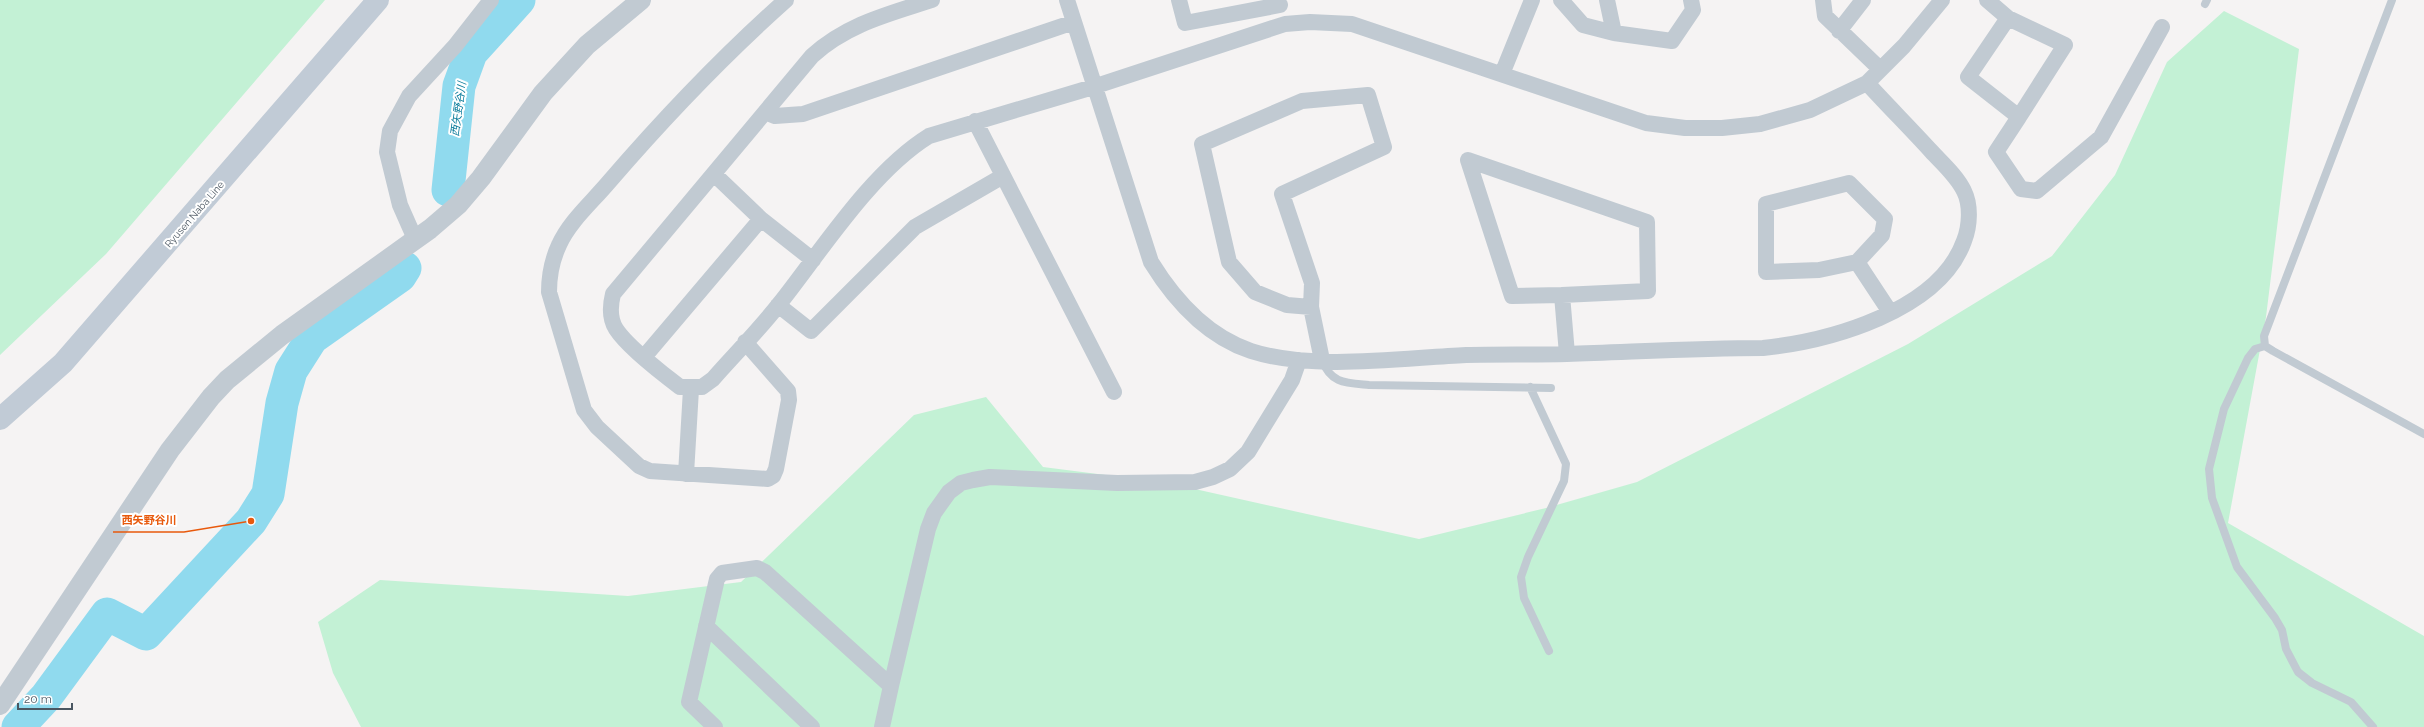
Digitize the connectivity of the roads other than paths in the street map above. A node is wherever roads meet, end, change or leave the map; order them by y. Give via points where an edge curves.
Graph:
1 (378, 0) edge
2 (491, 0) edge
3 (641, 0) edge
4 (786, 0) edge
5 (932, 0) edge
6 (1067, 0) edge
7 (1179, 0) edge
8 (1532, 0) edge
9 (1561, 0) edge
10 (1607, 0) edge
11 (1691, 0) edge
12 (1823, 0) edge
13 (1863, 0) edge
14 (1942, 0) edge
15 (1987, 0) edge
16 (2392, 0) edge
17 (1280, 3) edge
18 (2008, 18) junction
19 (1074, 22) junction
20 (1285, 24) junction
21 (2162, 27) dead end
22 (1839, 31) junction
23 (1614, 33) junction
24 (1880, 68) junction
25 (1502, 74) junction
26 (1867, 83) junction
27 (1093, 87) junction
28 (765, 112) junction
29 (2019, 117) junction
30 (975, 121) junction
31 (714, 174) junction
32 (1003, 176) junction
33 (762, 219) junction
34 (415, 239) junction
35 (813, 260) junction
36 (1857, 262) junction
37 (1562, 295) junction
38 (778, 305) junction
39 (1311, 308) junction
40 (1890, 312) junction
41 (745, 342) junction
42 (2266, 346) junction
43 (1567, 354) junction
44 (644, 357) junction
45 (1299, 360) junction
46 (1322, 360) junction
47 (1530, 387) junction
48 (1551, 388) dead end
49 (691, 389) junction
50 (1114, 392) dead end
51 (0, 419) edge
52 (2424, 434) edge
53 (686, 474) junction
54 (706, 626) junction
55 (1549, 651) dead end
56 (891, 686) junction
57 (0, 705) edge
58 (715, 727) edge
59 (812, 727) edge
60 (882, 727) edge
61 (2373, 727) edge

1 - 51 main road, Ryusen Naba Line via 63,363
2 - 34 street via 455,46 408,96 390,132 387,152 400,205
3 - 34 street via 587,45 565,68 538,99 471,191 442,219
4 - 53 street via 712,69 665,118 576,221 559,245 549,279 549,292 584,410 597,427 639,466 650,471
5 - 28 street via 866,21 826,43
6 - 19 street
7 - 17 street via 1186,23
8 - 25 street
9 - 23 street via 1583,25
10 - 23 street
11 - 23 street via 1693,10 1672,41
12 - 22 street via 1825,16
13 - 22 street
14 - 24 street via 1904,46
15 - 18 street
16 - 42 lane via 2266,327
17 - 20 street
18 - 29 street via 1968,77
18 - 29 street via 2065,45
19 - 27 street
19 - 28 street via 803,114 775,116
20 - 25 street via 1352,24
20 - 27 street
21 - 29 street via 2101,137 2038,190 2021,189 1996,152
22 - 24 street
24 - 26 street
25 - 26 street via 1646,123 1685,128 1760,124 1810,110
26 - 40 street via 1951,172 1964,191 1968,209 1968,231 1954,262 1929,288
27 - 30 street
27 - 45 street via 1151,262 1176,299 1203,324 1227,340 1252,351
28 - 31 street
30 - 32 street
30 - 35 street via 929,136 914,146 863,197
31 - 33 street
31 - 44 street via 614,294 610,306 616,330
32 - 38 street via 915,227 811,331
32 - 50 street
33 - 35 street
33 - 44 street
34 - 57 street via 282,335 211,397 161,463
35 - 38 street
36 - 36 street via 1818,270 1766,272 1766,204 1849,183 1885,219 1882,235
36 - 40 street
37 - 37 street via 1512,296 1468,160 1647,222 1648,291
37 - 43 street
38 - 41 street
39 - 39 street via 1312,283 1282,194 1384,147 1368,95 1302,101 1202,144 1229,262 1255,292 1287,304
39 - 46 street
40 - 43 street via 1866,324 1798,344 1763,348
41 - 49 street via 713,378 702,387
41 - 53 street via 788,391 789,400 776,469 768,479
42 - 52 lane
42 - 61 lane via 2255,349 2248,358 2224,409 2209,469 2212,498 2237,567 2282,630 2286,649 2298,672 2312,683 2351,702
43 - 46 street
44 - 49 street via 680,387
45 - 46 street
45 - 56 street via 1292,380 1251,448 1230,469 1213,476 1195,482 1117,483 990,477 961,483 949,492 934,513 928,528
46 - 47 lane via 1326,371 1332,377 1369,386
47 - 48 lane
47 - 55 lane via 1566,464 1564,481 1521,577 1524,598
49 - 53 street
54 - 56 street via 717,579 722,574 757,568 765,572
54 - 58 street via 689,702
54 - 59 street
56 - 60 street

